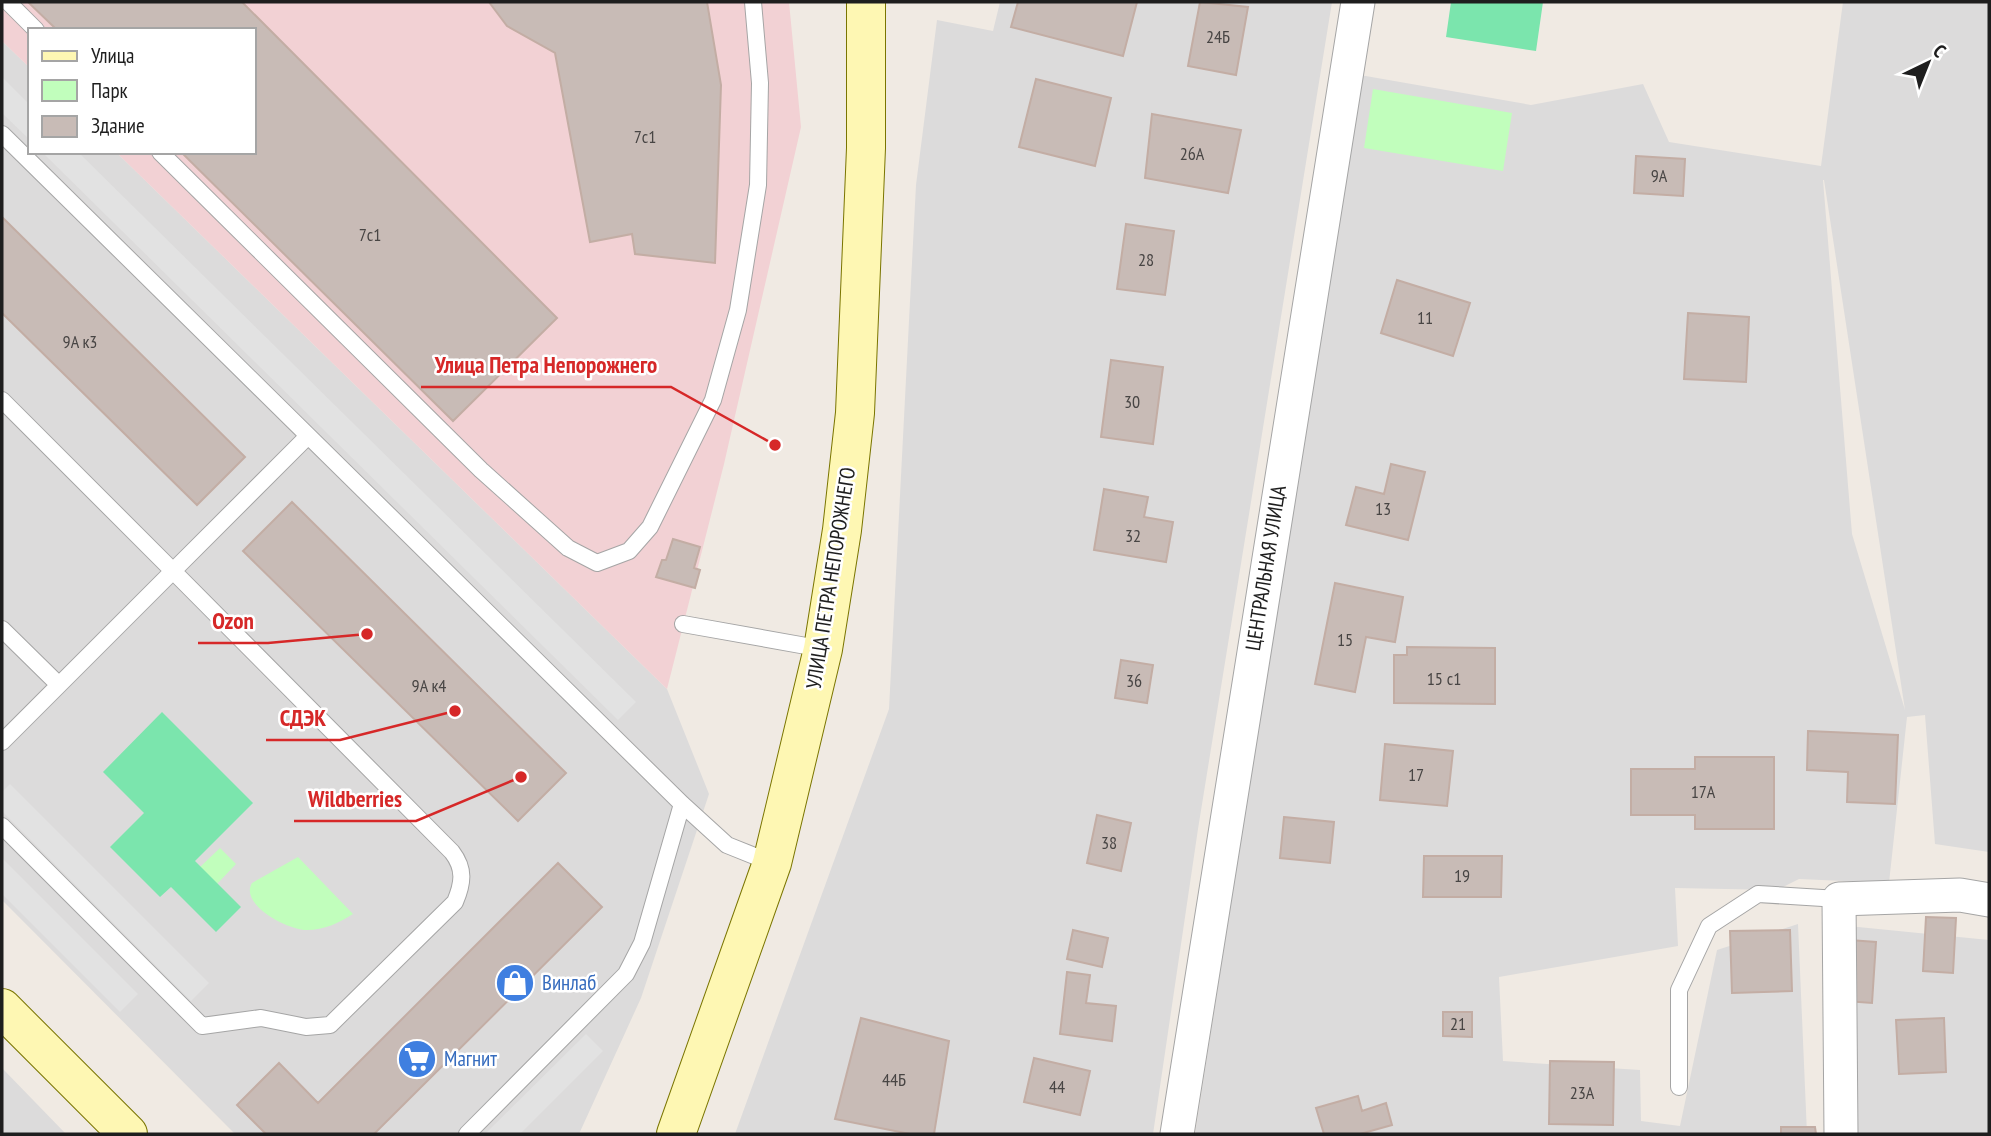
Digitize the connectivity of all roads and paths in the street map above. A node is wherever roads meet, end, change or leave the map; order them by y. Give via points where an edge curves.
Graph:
1 (8, 2) edge
2 (753, 2) edge
3 (866, 2) edge
4 (1358, 2) edge
5 (34, 28) edge
6 (2, 134) edge
7 (162, 154) edge
8 (2, 400) edge
9 (308, 436) junction
10 (173, 571) junction
11 (683, 624) dead end
12 (2, 628) edge
13 (823, 649) junction
14 (58, 685) junction
15 (2, 742) edge
16 (682, 804) junction
17 (2, 826) edge
18 (772, 863) junction
19 (1839, 899) junction
20 (1989, 900) edge
21 (2, 1007) edge
22 (1679, 1087) dead end
23 (128, 1134) edge
24 (467, 1134) edge
25 (676, 1134) edge
26 (1177, 1134) edge
27 (1841, 1134) edge

1 - 5 lane
2 - 7 lane via 760,83 758,186 738,310 717,387 650,527 629,551 597,563 568,548 481,470
3 - 13 street, УЛИЦА ПЕТРА НЕПОРОЖНЕГО via 866,148 855,413
4 - 26 street, ЦЕНТРАЛЬНАЯ УЛИЦА
6 - 9 lane
8 - 10 lane
9 - 10 lane
9 - 16 lane
10 - 14 lane
10 - 17 lane via 452,852 462,870 455,902 330,1025 306,1027 261,1018 202,1026
11 - 13 lane
12 - 14 lane
13 - 18 street, УЛИЦА ПЕТРА НЕПОРОЖНЕГО
14 - 15 lane
16 - 18 lane via 727,845
16 - 24 lane via 642,943 626,974
18 - 25 street, УЛИЦА ПЕТРА НЕПОРОЖНЕГО
19 - 20 street via 1960,895
19 - 22 lane via 1758,894 1709,926 1679,990
19 - 27 street
21 - 23 street

